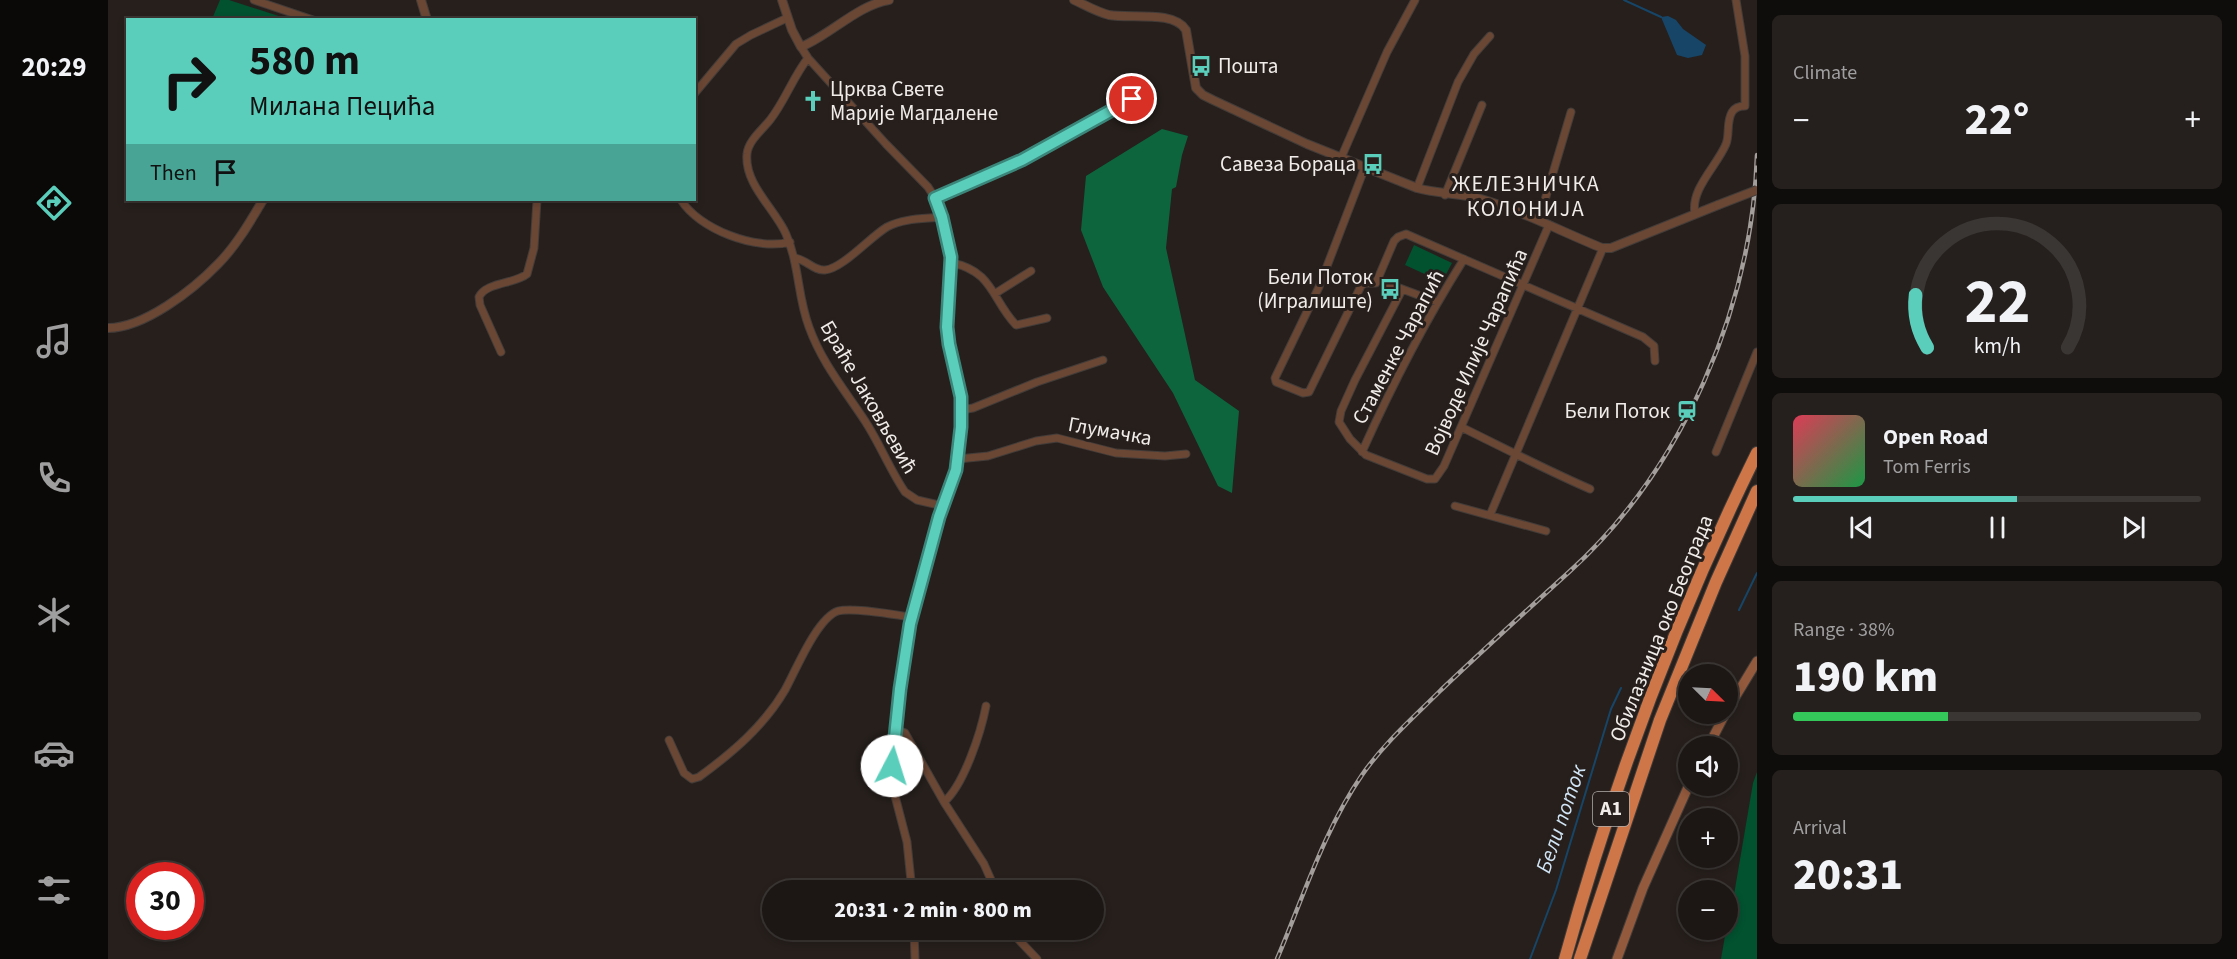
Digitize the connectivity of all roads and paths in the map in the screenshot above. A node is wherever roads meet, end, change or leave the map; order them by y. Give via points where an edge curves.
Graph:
1 (254, 0) edge
2 (421, 0) edge
3 (782, 0) edge
4 (889, 0) edge
5 (1074, 0) edge
6 (1415, 0) edge
7 (1736, 0) edge
8 (307, 18) edge
9 (426, 18) edge
10 (787, 18) junction
11 (1490, 36) dead end
12 (801, 47) junction
13 (808, 58) junction
14 (696, 92) edge
15 (1132, 99) dead end
16 (1482, 105) dead end
17 (1571, 112) dead end
18 (1341, 158) junction
19 (1365, 167) junction
20 (1417, 188) junction
21 (1757, 190) edge
22 (1445, 195) junction
23 (935, 198) junction
24 (262, 201) edge
25 (537, 201) edge
26 (682, 201) edge
27 (1695, 214) junction
28 (942, 217) junction
29 (1539, 220) junction
30 (1549, 225) junction
31 (790, 242) junction
32 (1603, 249) junction
33 (795, 258) junction
34 (1464, 259) junction
35 (952, 263) junction
36 (1031, 271) dead end
37 (1378, 280) junction
38 (1522, 285) junction
39 (1402, 290) junction
40 (996, 293) junction
41 (1437, 302) junction
42 (1578, 309) junction
43 (1047, 318) dead end
44 (108, 328) edge
45 (501, 352) dead end
46 (1757, 352) edge
47 (1103, 360) dead end
48 (1655, 361) dead end
49 (961, 410) junction
50 (1461, 427) junction
51 (1362, 452) junction
52 (1716, 452) dead end
53 (1757, 453) edge
54 (1186, 454) dead end
55 (1515, 454) junction
56 (958, 459) junction
57 (1590, 489) dead end
58 (1757, 491) edge
59 (943, 506) junction
60 (1455, 506) dead end
61 (1490, 514) junction
62 (1546, 531) dead end
63 (911, 617) junction
64 (1757, 661) edge
65 (1738, 692) edge
66 (986, 706) dead end
67 (895, 729) junction
68 (669, 740) dead end
69 (1684, 796) edge
70 (944, 802) junction
71 (911, 880) edge
72 (991, 880) edge
73 (914, 940) edge
74 (1019, 940) edge
75 (915, 959) edge
76 (1037, 959) edge
77 (1565, 959) edge
78 (1580, 959) edge
79 (1617, 959) edge

1 - 8 street
2 - 9 street
3 - 10 street
4 - 12 street via 871,6
5 - 18 street via 1111,15 1169,18 1182,24 1199,92
6 - 18 street via 1383,59
7 - 27 street via 1745,56 1744,106 1731,113 1726,143 1702,185 1694,205
10 - 12 street
10 - 14 street via 736,44
11 - 20 street via 1458,82
12 - 13 street
13 - 23 street
13 - 31 street, Браће Јаковљевић via 747,154 758,192
15 - 23 street via 1022,160
16 - 22 street
17 - 29 street
18 - 19 street
19 - 20 street
19 - 37 street via 1319,287 1275,378 1278,382 1308,393 1363,284 1374,285
20 - 22 street
21 - 27 street, bridge
22 - 29 street via 1481,199
23 - 28 street
24 - 44 street via 229,251 205,275 150,316 130,325
25 - 45 street via 534,248 527,274 485,290 479,297
26 - 31 street via 699,220 728,234 749,241
27 - 32 street
28 - 33 street via 888,226 832,269 818,270
28 - 35 street
29 - 30 street
30 - 32 street
30 - 38 street, Војводе Илије Чарапића
31 - 33 street, Браће Јаковљевић
32 - 42 street
33 - 59 street, Браће Јаковљевић via 805,318 828,369 865,420 905,492 916,500
34 - 37 street via 1403,234 1394,241
34 - 38 street
34 - 41 street, Стаменке Чарапић
35 - 40 street via 979,275
35 - 49 street via 947,327
36 - 40 street
37 - 39 street
38 - 42 street
38 - 50 street, Војводе Илије Чарапића
39 - 41 street
39 - 51 street, Војводе Илије Чарапића via 1341,411 1342,428
40 - 43 street via 1016,325
41 - 51 street, Стаменке Чарапић
42 - 48 street via 1649,341 1654,346
42 - 55 street
46 - 52 street
47 - 49 street
49 - 56 street
50 - 51 street, Војводе Илије Чарапића via 1435,479
50 - 55 street
53 - 77 highway, Обилазница око Београда / A1 via 1640,725
54 - 56 street, Глумачка via 1116,453 1057,438 988,456
55 - 57 street
55 - 61 street
56 - 59 street
58 - 78 highway, Обилазница око Београда / A1 via 1664,709
59 - 63 street
60 - 61 street
61 - 62 street
63 - 67 street
63 - 68 street via 855,610 834,614 820,628 770,714 699,777 692,779 684,773
64 - 65 main road
66 - 70 street via 959,782
67 - 70 street via 905,733
67 - 71 street via 893,783 907,842
69 - 79 main road
70 - 72 street
73 - 75 street
74 - 76 street

